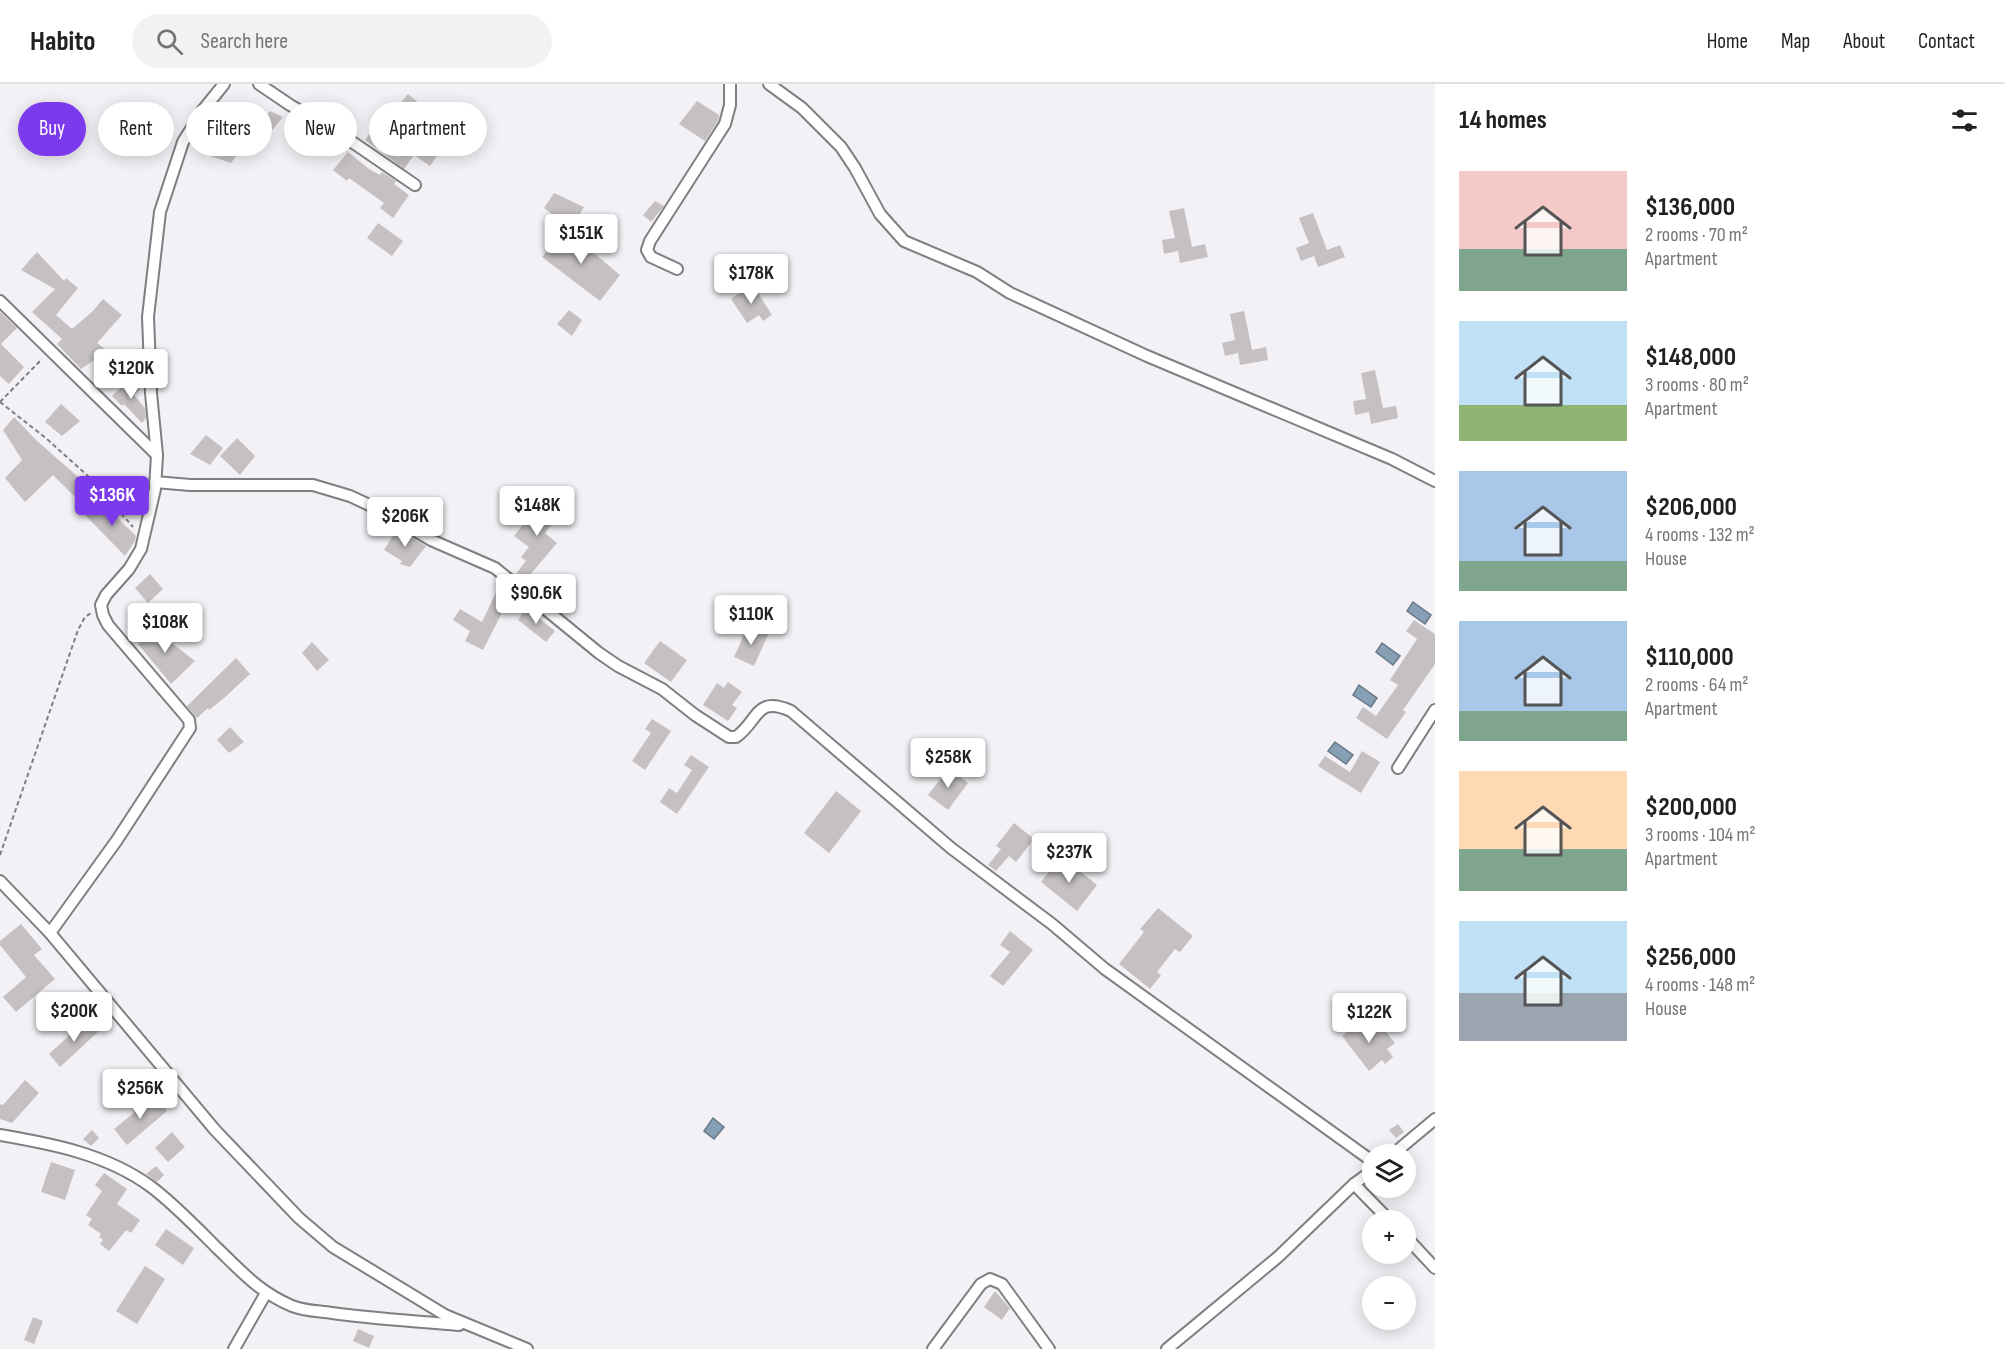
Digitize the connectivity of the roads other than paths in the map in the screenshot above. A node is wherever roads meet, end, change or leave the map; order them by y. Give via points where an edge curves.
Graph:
1 (224, 84) edge
2 (259, 84) edge
3 (730, 84) edge
4 (769, 84) edge
5 (415, 185) dead end
6 (677, 268) dead end
7 (0, 301) edge
8 (157, 455) junction
9 (1435, 481) edge
10 (155, 482) junction
11 (1435, 710) edge
12 (1398, 768) dead end
13 (0, 881) edge
14 (50, 933) junction
15 (1435, 1119) edge
16 (0, 1135) edge
17 (1405, 1144) edge
18 (1362, 1154) edge
19 (1362, 1178) edge
20 (1354, 1184) junction
21 (1379, 1210) edge
22 (1416, 1248) edge
23 (1435, 1268) edge
24 (266, 1293) junction
25 (470, 1325) junction
26 (234, 1349) edge
27 (527, 1349) edge
28 (933, 1349) edge
29 (1049, 1349) edge
30 (1167, 1349) edge

1 - 8 street via 183,142 160,212 148,317
2 - 5 street
3 - 6 street via 726,124 647,250 651,257
4 - 9 street via 802,108 841,147 880,214 904,241 977,272 1010,293 1147,356 1392,459
7 - 8 street
8 - 10 street
10 - 14 street via 137,558 101,606 108,625 189,720 190,728
10 - 18 street via 313,485 350,496 430,540 495,568 599,653 662,689 729,736 741,734 768,705 791,711 951,848 1105,969
11 - 12 street
13 - 14 street
14 - 25 street via 215,1130 299,1218 360,1265 445,1315
15 - 17 street
16 - 24 street via 57,1145 105,1161 150,1186
19 - 20 street
20 - 21 street
20 - 30 street via 1278,1257
22 - 23 street
24 - 25 street via 295,1307
24 - 26 street
25 - 27 street
28 - 29 street via 981,1284 990,1279 1002,1284

